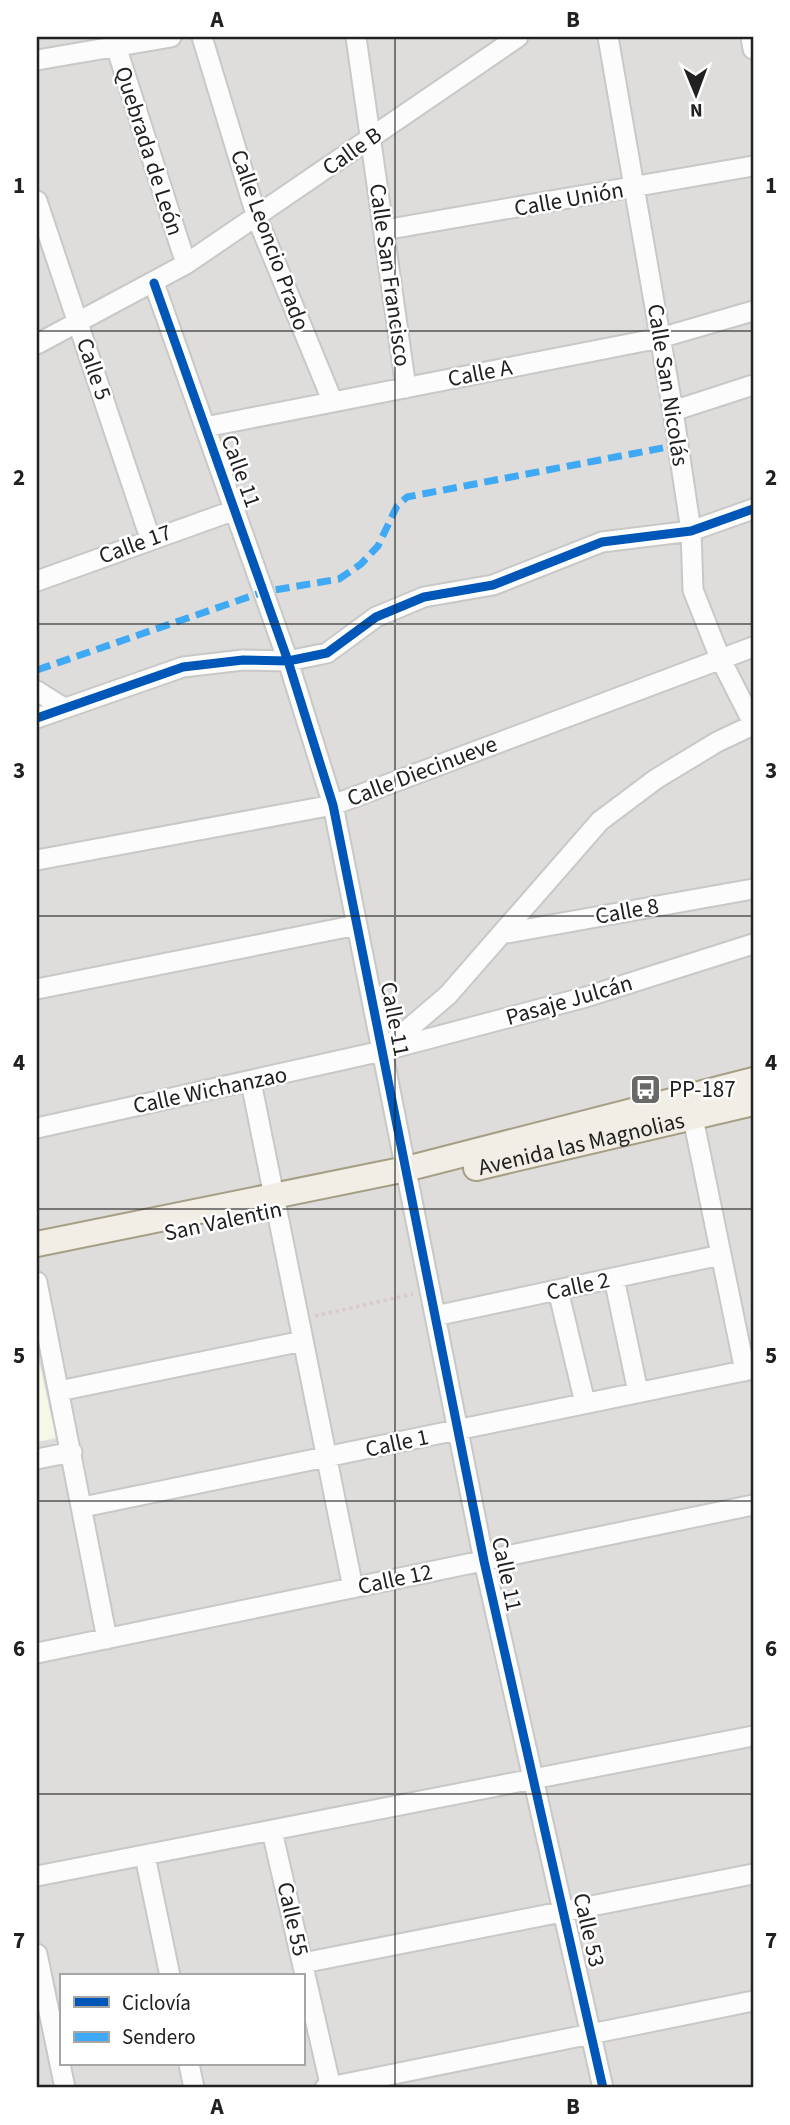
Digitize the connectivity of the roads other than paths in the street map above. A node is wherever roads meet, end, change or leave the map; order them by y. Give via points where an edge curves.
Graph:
1 (171, 37) edge
2 (202, 37) edge
3 (356, 37) edge
4 (518, 37) edge
5 (608, 37) edge
6 (751, 37) edge
7 (114, 41) edge
8 (753, 50) edge
9 (37, 60) edge
10 (370, 139) junction
11 (753, 166) edge
12 (634, 187) junction
13 (37, 201) edge
14 (257, 218) junction
15 (384, 230) junction
16 (186, 264) junction
17 (155, 283) junction
18 (753, 311) edge
19 (78, 324) junction
20 (660, 338) junction
21 (37, 344) edge
22 (753, 385) edge
23 (406, 388) junction
24 (332, 400) junction
25 (673, 411) junction
26 (205, 427) junction
27 (753, 509) edge
28 (235, 510) junction
29 (691, 531) junction
30 (150, 538) junction
31 (37, 581) edge
32 (753, 647) edge
33 (720, 657) junction
34 (288, 661) junction
35 (37, 691) edge
36 (64, 708) junction
37 (37, 718) edge
38 (753, 724) edge
39 (333, 805) junction
40 (37, 860) edge
41 (753, 888) edge
42 (357, 925) junction
43 (501, 934) junction
44 (753, 944) edge
45 (37, 989) edge
46 (382, 1051) junction
47 (753, 1080) edge
48 (251, 1082) junction
49 (753, 1103) edge
50 (693, 1118) junction
51 (37, 1128) edge
52 (407, 1176) junction
53 (276, 1203) junction
54 (37, 1244) edge
55 (721, 1255) junction
56 (37, 1259) edge
57 (614, 1278) junction
58 (37, 1282) edge
59 (558, 1290) junction
60 (435, 1316) junction
61 (303, 1341) junction
62 (749, 1370) edge
63 (59, 1391) junction
64 (638, 1392) junction
65 (585, 1403) junction
66 (458, 1431) junction
67 (72, 1452) junction
68 (327, 1457) junction
69 (37, 1460) edge
70 (753, 1505) edge
71 (83, 1507) junction
72 (484, 1561) junction
73 (353, 1588) junction
74 (107, 1639) junction
75 (37, 1653) edge
76 (753, 1736) edge
77 (532, 1780) junction
78 (272, 1832) junction
79 (145, 1856) junction
80 (753, 1874) edge
81 (37, 1876) edge
82 (565, 1910) junction
83 (37, 1954) edge
84 (303, 1963) junction
85 (170, 1974) edge
86 (753, 2001) edge
87 (43, 2018) edge
88 (592, 2033) junction
89 (189, 2066) edge
90 (65, 2088) edge
91 (194, 2088) edge
92 (329, 2088) edge
93 (603, 2088) edge

1 - 7 street
2 - 14 street, Calle Leoncio Prado
3 - 10 street, Calle San Francisco
4 - 10 street, Calle B
5 - 12 street, Calle San Nicolás
6 - 8 street
7 - 9 street
7 - 16 street, Quebrada de León
10 - 14 street, Calle B
10 - 15 street, Calle San Francisco
11 - 12 street, Calle Unión
12 - 15 street, Calle Unión
12 - 20 street, Calle San Nicolás
13 - 19 street, Calle 5
14 - 16 street, Calle B
14 - 24 street, Calle Leoncio Prado
15 - 23 street, Calle San Francisco
16 - 17 street, Calle B
17 - 19 street, Calle B
17 - 26 street, Calle 11
18 - 20 street, Calle A
19 - 21 street, Calle B
19 - 30 street, Calle 5
20 - 23 street, Calle A
20 - 25 street, Calle San Nicolás
22 - 25 street
23 - 24 street, Calle A
24 - 26 street, Calle A
25 - 29 street, Calle San Nicolás
26 - 28 street, Calle 11
27 - 29 street
28 - 30 street, Calle 17
28 - 34 street, Calle 11
29 - 33 street, Calle San Nicolás via 693,590
29 - 34 street via 602,542 493,585 424,597 376,617 327,653
30 - 31 street, Calle 17
32 - 33 street, Calle Diecinueve
33 - 38 street, Calle San Nicolás
33 - 39 street, Calle Diecinueve
34 - 36 street via 243,660 183,667
34 - 39 street, Calle 11
35 - 36 street
36 - 37 street
38 - 43 street via 656,779 600,821
39 - 40 street, Calle Diecinueve
39 - 42 street, Calle 11
41 - 43 street, Calle 8
42 - 45 street
42 - 46 street, Calle 11
43 - 46 street via 447,995
44 - 46 street, Pasaje Julcán via 586,997
46 - 48 street, Calle Wichanzao
46 - 52 street, Calle 11
47 - 52 main road, Avenida las Magnolias
48 - 51 street, Calle Wichanzao
48 - 53 street
49 - 50 main road, Avenida las Magnolias
50 - 52 main road, Avenida las Magnolias
50 - 55 street
52 - 53 main road, San Valentin
52 - 60 street, Calle 11
53 - 54 main road, San Valentin
53 - 56 main road, San Valentin
53 - 61 street
55 - 57 street, Calle 2
55 - 62 street
57 - 59 street, Calle 2
57 - 64 street
58 - 63 street
59 - 60 street, Calle 2
59 - 65 street
60 - 66 street, Calle 11
61 - 63 street
61 - 68 street
62 - 64 street, Calle 1
63 - 67 street
64 - 65 street, Calle 1
65 - 66 street, Calle 1
66 - 68 street, Calle 1
66 - 72 street, Calle 11
67 - 69 street
67 - 71 street
68 - 71 street, Calle 1
68 - 73 street
70 - 72 street, Calle 12
71 - 74 street
72 - 73 street, Calle 12
72 - 77 street, Calle 11
73 - 74 street, Calle 12
74 - 75 street, Calle 12
76 - 77 street
77 - 78 street
77 - 82 street, Calle 53
78 - 79 street
78 - 84 street, Calle 55
79 - 81 street
79 - 85 street
80 - 82 street
82 - 84 street
82 - 88 street, Calle 53
83 - 87 street
84 - 92 street, Calle 55
86 - 88 street
87 - 90 street
88 - 92 street
88 - 93 street, Calle 53
89 - 91 street

